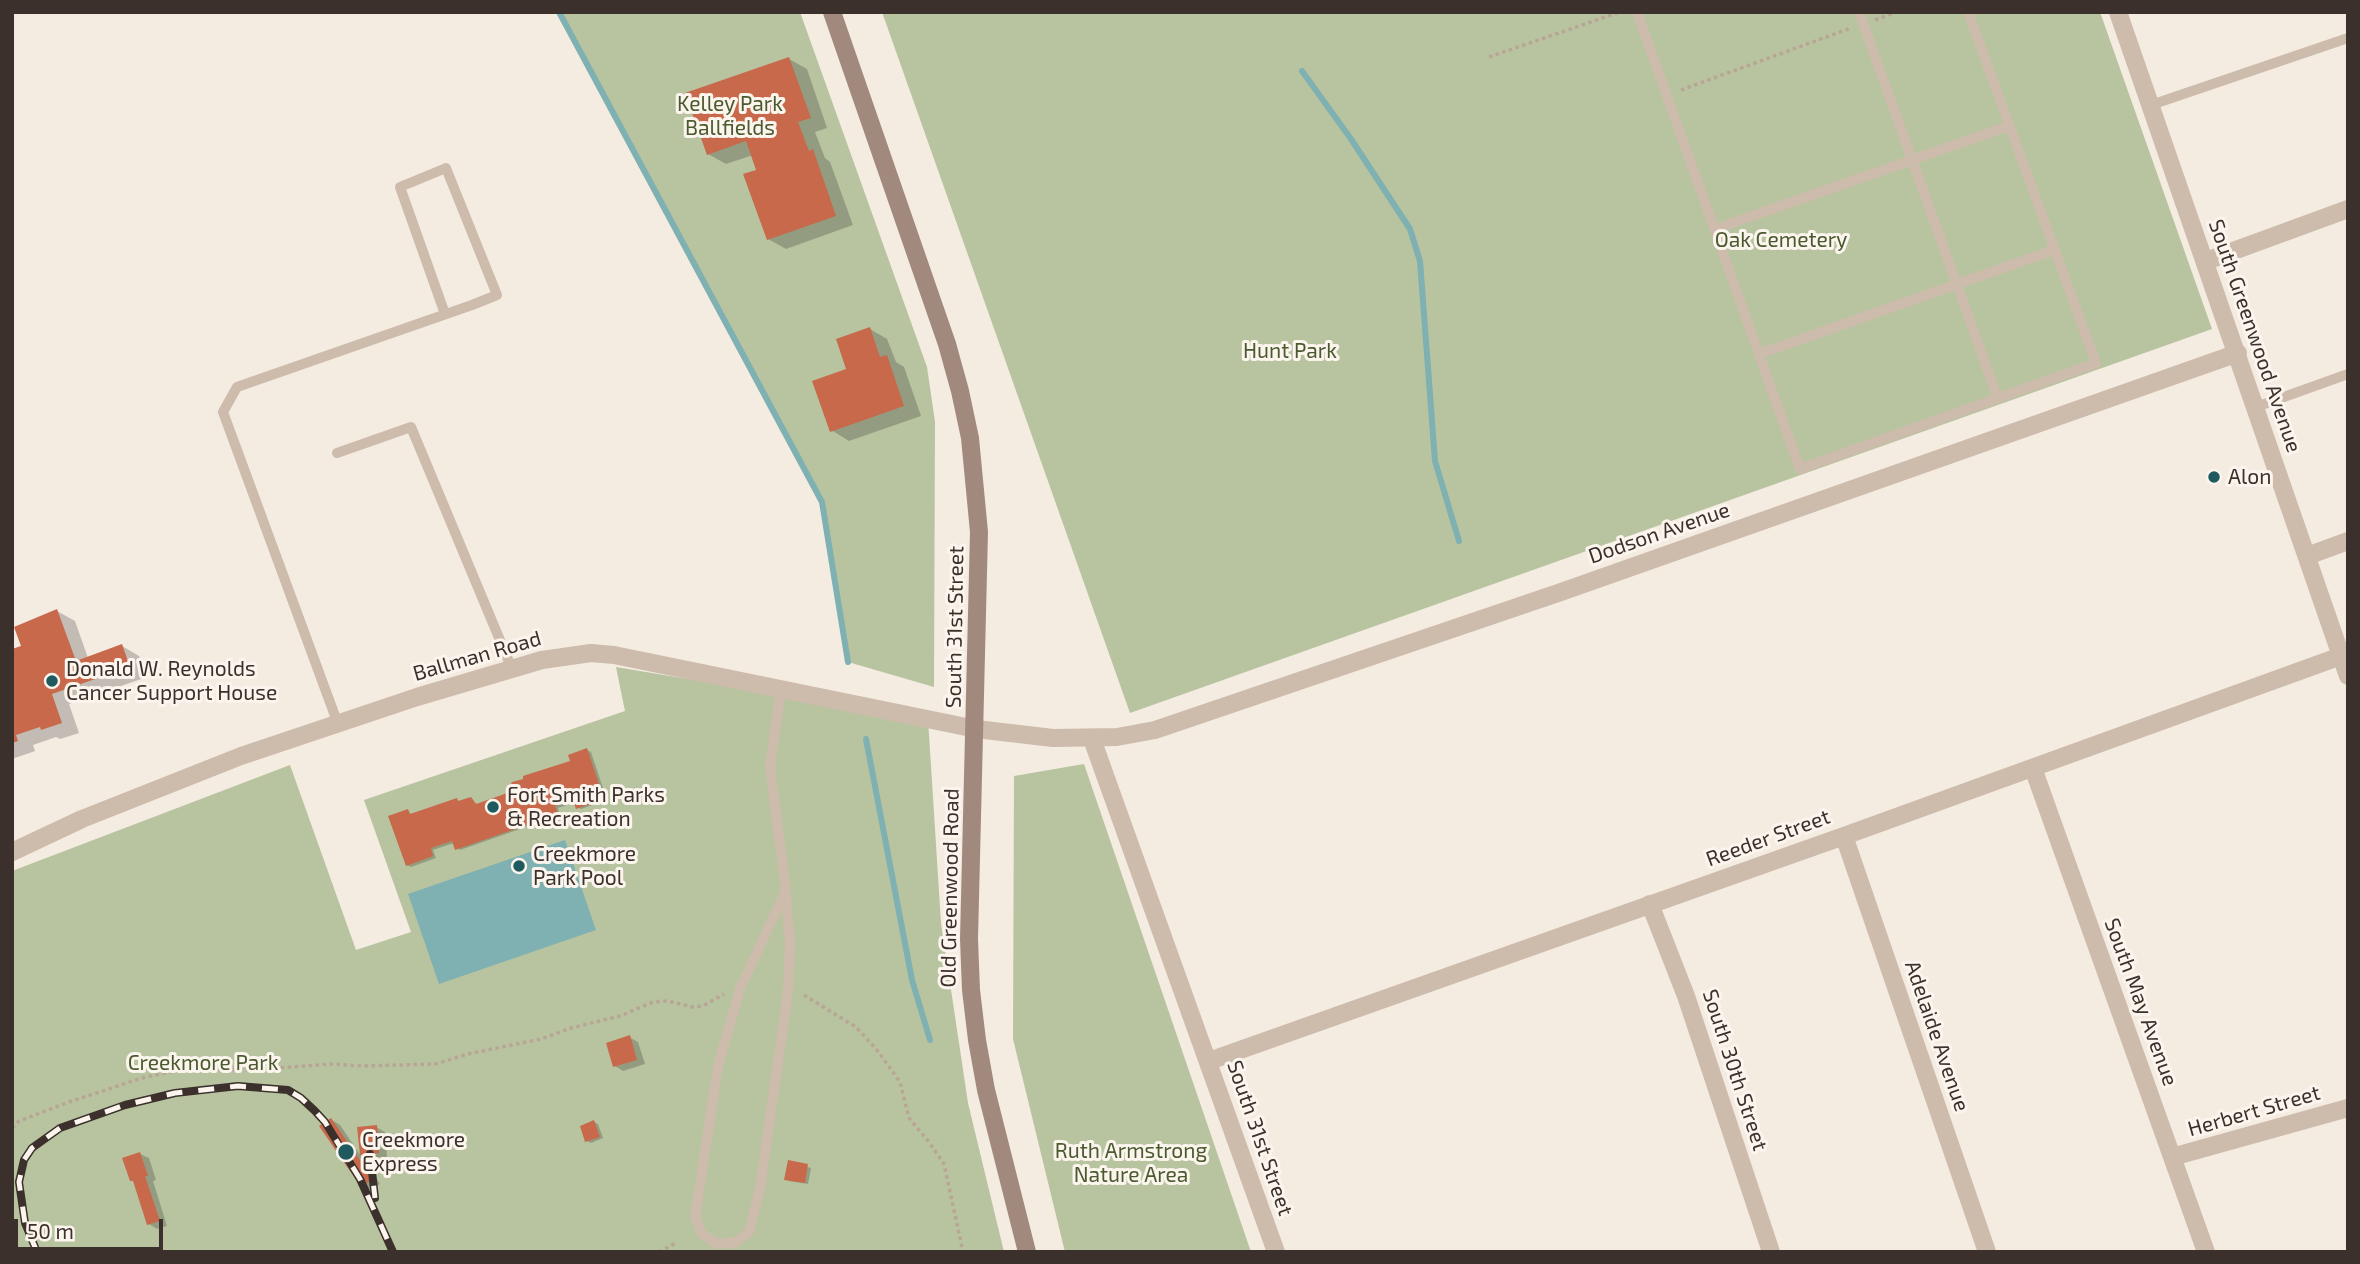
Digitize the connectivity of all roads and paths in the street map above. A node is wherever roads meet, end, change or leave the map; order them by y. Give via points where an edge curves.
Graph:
1 (832, 12) edge
2 (1620, 12) edge
3 (1637, 12) edge
4 (1859, 12) edge
5 (1896, 12) edge
6 (1968, 12) edge
7 (2118, 12) edge
8 (1863, 24) junction
9 (2348, 38) edge
10 (1489, 57) dead end
11 (1667, 94) junction
12 (2151, 105) junction
13 (2009, 126) junction
14 (1912, 159) junction
15 (2348, 209) edge
16 (1715, 229) junction
17 (2054, 250) junction
18 (2206, 261) junction
19 (1957, 284) junction
20 (445, 314) junction
21 (2238, 353) junction
22 (1759, 354) junction
23 (2348, 374) edge
24 (1998, 398) junction
25 (2256, 407) junction
26 (337, 453) dead end
27 (2348, 541) edge
28 (2307, 556) junction
29 (2341, 656) junction
30 (512, 668) junction
31 (2348, 676) edge
32 (781, 689) junction
33 (338, 724) junction
34 (975, 729) junction
35 (1092, 739) junction
36 (2033, 768) junction
37 (1844, 836) junction
38 (12, 852) edge
39 (785, 892) junction
40 (1650, 904) junction
41 (724, 994) dead end
42 (804, 995) dead end
43 (1209, 1060) junction
44 (2348, 1108) edge
45 (12, 1128) edge
46 (2172, 1157) junction
47 (12, 1239) edge
48 (676, 1243) dead end
49 (17, 1252) edge
50 (659, 1252) edge
51 (963, 1252) edge
52 (1027, 1252) edge
53 (1276, 1252) edge
54 (1771, 1252) edge
55 (1987, 1252) edge
56 (2206, 1252) edge

1 - 34 main road, South 31st Street via 947,344 968,426 979,510
2 - 10 path
3 - 11 lane
4 - 8 lane
5 - 8 path
6 - 13 lane
7 - 12 street, South Greenwood Avenue
8 - 11 path
8 - 14 lane
9 - 12 lane
11 - 16 lane
12 - 18 street, South Greenwood Avenue
13 - 14 lane
13 - 17 lane
14 - 16 lane
14 - 19 lane
15 - 18 street
16 - 22 lane
17 - 19 lane
17 - 24 lane via 2096,363
18 - 21 street, South Greenwood Avenue
19 - 22 lane
19 - 24 lane
20 - 20 lane via 497,295 446,168 400,187
20 - 33 lane via 237,387 223,412
21 - 25 street, South Greenwood Avenue
21 - 35 street, Dodson Avenue via 1181,723
22 - 24 lane via 1800,469
23 - 25 lane
25 - 28 street, South Greenwood Avenue
26 - 30 lane via 411,427
27 - 28 street
28 - 29 street, South Greenwood Avenue
29 - 31 street, South Greenwood Avenue
29 - 36 street, Reeder Street
30 - 32 street, Ballman Road via 591,653
30 - 33 street, Ballman Road
32 - 34 street, Ballman Road
32 - 39 lane via 770,767
33 - 38 street, Ballman Road via 148,791
34 - 35 street, South 31st Street
34 - 52 main road, Old Greenwood Road via 971,990 986,1090
35 - 43 street, South 31st Street
36 - 37 street, Reeder Street
36 - 46 street, South May Avenue
37 - 40 street, Reeder Street
37 - 55 street, Adelaide Avenue
39 - 39 lane via 788,992 760,1188 750,1232 736,1242 718,1244 702,1234 695,1217 718,1066 740,989
40 - 43 street, Reeder Street
40 - 54 street, South 30th Street via 1686,996
41 - 45 path via 703,1006 653,1002 541,1039 435,1064 184,1069 81,1098 19,1121
42 - 51 path via 856,1027 900,1082 909,1118 944,1164
43 - 53 street, South 31st Street
44 - 46 street, Herbert Street
46 - 56 street, South May Avenue
47 - 49 path
48 - 50 path

